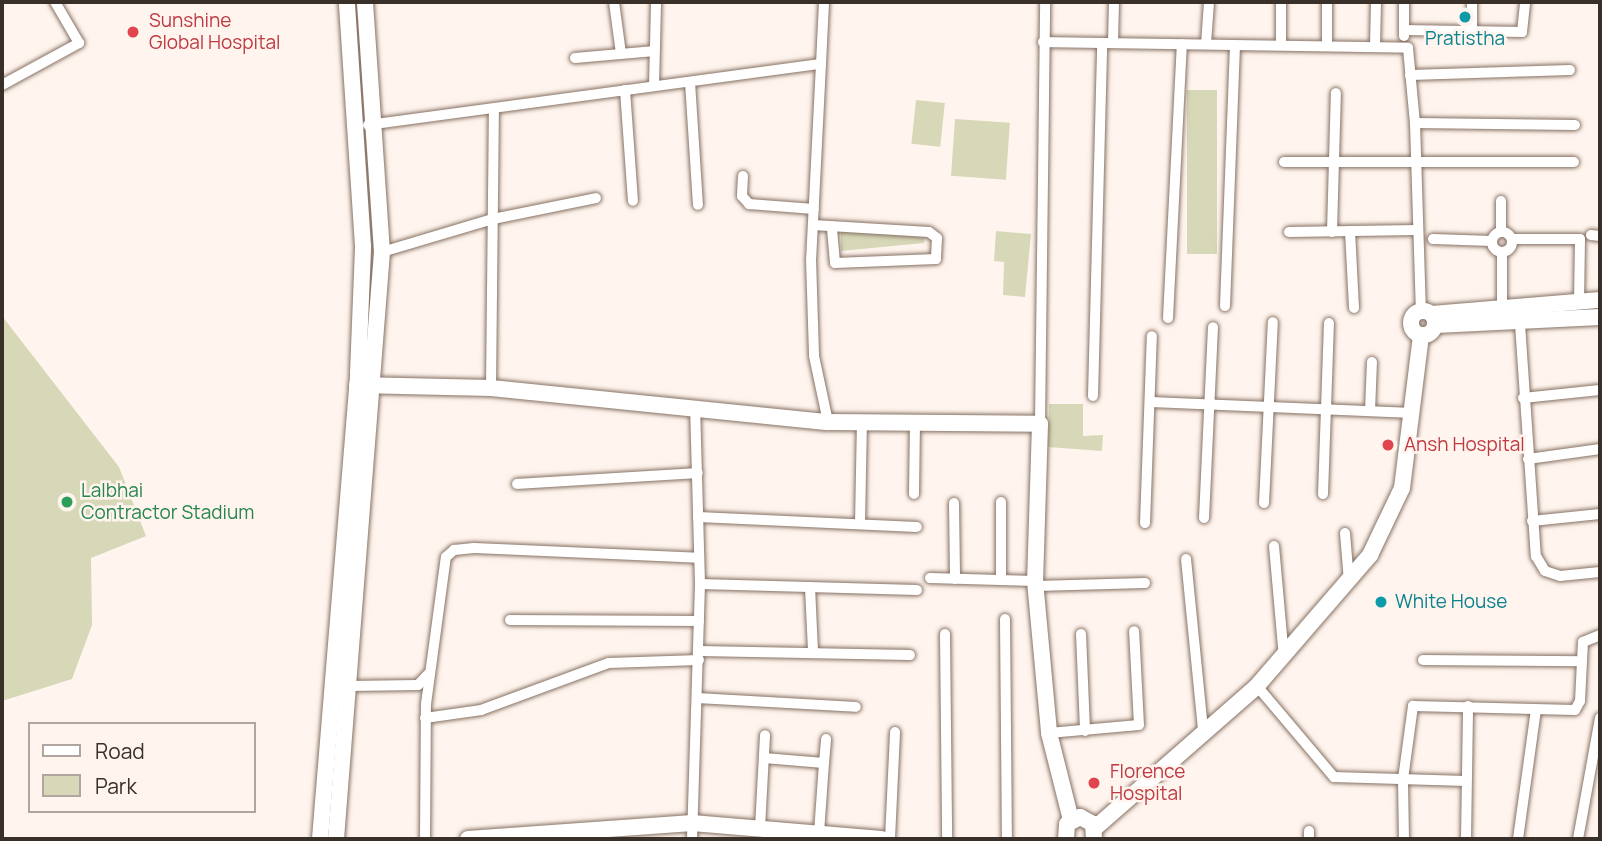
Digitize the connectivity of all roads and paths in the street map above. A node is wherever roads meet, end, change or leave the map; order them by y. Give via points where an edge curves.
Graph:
1 (55, 2) edge
2 (347, 2) edge
3 (365, 2) edge
4 (614, 2) edge
5 (656, 2) edge
6 (824, 2) edge
7 (1045, 2) edge
8 (1114, 2) edge
9 (1209, 2) edge
10 (1282, 2) edge
11 (1327, 2) edge
12 (1376, 2) edge
13 (1404, 2) edge
14 (1472, 2) edge
15 (1525, 2) edge
16 (1404, 30) junction
17 (1472, 32) junction
18 (1044, 42) junction
19 (1108, 43) junction
20 (1182, 44) junction
21 (1206, 44) junction
22 (1281, 45) junction
23 (1235, 46) junction
24 (1327, 46) junction
25 (1375, 46) junction
26 (1403, 46) junction
27 (654, 51) junction
28 (621, 54) junction
29 (575, 58) dead end
30 (821, 64) junction
31 (1570, 70) dead end
32 (1410, 75) junction
33 (691, 82) junction
34 (2, 85) edge
35 (654, 86) junction
36 (625, 90) junction
37 (1336, 93) dead end
38 (494, 111) junction
39 (1415, 123) junction
40 (377, 124) junction
41 (1575, 125) dead end
42 (357, 126) junction
43 (1416, 161) junction
44 (1284, 162) dead end
45 (1333, 162) junction
46 (1574, 162) dead end
47 (743, 176) dead end
48 (596, 198) dead end
49 (633, 201) dead end
50 (1501, 201) dead end
51 (698, 205) dead end
52 (814, 209) junction
53 (493, 219) junction
54 (813, 225) junction
55 (832, 226) junction
56 (1418, 230) junction
57 (1350, 231) junction
58 (1289, 232) dead end
59 (1332, 232) junction
60 (1501, 232) junction
61 (1433, 239) dead end
62 (1512, 239) junction
63 (1492, 241) junction
64 (382, 252) junction
65 (1502, 252) junction
66 (1600, 300) edge
67 (1579, 301) junction
68 (1225, 306) dead end
69 (1502, 307) junction
70 (1354, 308) dead end
71 (1429, 317) junction
72 (1600, 317) edge
73 (1168, 318) dead end
74 (1273, 322) dead end
75 (1329, 323) dead end
76 (1520, 324) junction
77 (1213, 327) dead end
78 (1152, 336) dead end
79 (1372, 362) dead end
80 (357, 385) junction
81 (375, 386) junction
82 (491, 388) junction
83 (1600, 390) edge
84 (1093, 396) dead end
85 (1524, 398) junction
86 (1150, 402) junction
87 (1210, 404) junction
88 (695, 406) junction
89 (1268, 406) junction
90 (1326, 408) junction
91 (1370, 411) junction
92 (1414, 413) junction
93 (828, 422) junction
94 (862, 422) junction
95 (915, 422) junction
96 (1040, 424) junction
97 (1600, 449) edge
98 (1528, 458) junction
99 (698, 473) junction
100 (517, 484) dead end
101 (914, 494) dead end
102 (1324, 494) dead end
103 (1001, 502) dead end
104 (954, 503) dead end
105 (1264, 503) dead end
106 (1600, 514) edge
107 (698, 517) junction
108 (1204, 519) dead end
109 (1532, 522) junction
110 (1145, 523) dead end
111 (860, 524) junction
112 (917, 527) dead end
113 (1345, 533) dead end
114 (1274, 546) dead end
115 (699, 558) junction
116 (1186, 559) dead end
117 (1600, 572) edge
118 (930, 578) dead end
119 (955, 579) junction
120 (1001, 580) junction
121 (1035, 583) junction
122 (1145, 583) dead end
123 (1349, 583) junction
124 (700, 584) junction
125 (810, 587) junction
126 (917, 590) dead end
127 (1005, 619) dead end
128 (510, 620) dead end
129 (699, 621) junction
130 (1134, 631) dead end
131 (945, 634) dead end
132 (1081, 634) dead end
133 (1600, 635) edge
134 (813, 651) junction
135 (699, 655) junction
136 (910, 656) dead end
137 (1284, 658) junction
138 (1423, 660) dead end
139 (1582, 662) junction
140 (429, 673) junction
141 (349, 686) junction
142 (1257, 686) junction
143 (697, 698) junction
144 (1468, 706) junction
145 (856, 707) dead end
146 (1536, 710) junction
147 (425, 718) junction
148 (1600, 718) edge
149 (1203, 730) junction
150 (1085, 731) junction
151 (895, 732) dead end
152 (1049, 733) junction
153 (765, 735) dead end
154 (826, 739) dead end
155 (764, 758) junction
156 (824, 763) junction
157 (1403, 779) junction
158 (1466, 781) junction
159 (1071, 820) junction
160 (760, 828) junction
161 (692, 831) edge
162 (819, 832) junction
163 (779, 834) edge
164 (1094, 834) edge
165 (844, 836) edge
166 (320, 839) edge
167 (337, 839) edge
168 (425, 839) edge
169 (468, 839) edge
170 (881, 839) edge
171 (890, 839) edge
172 (947, 839) edge
173 (1007, 839) edge
174 (1066, 839) edge
175 (1404, 839) edge
176 (1466, 839) edge
177 (1518, 839) edge
178 (1578, 839) edge

1 - 34 street via 79,43
2 - 42 street
3 - 40 street
4 - 28 street
5 - 27 street
6 - 30 street
7 - 18 street
8 - 19 street
9 - 21 street
10 - 22 street
11 - 24 street
12 - 25 street
13 - 16 street
14 - 17 street
15 - 17 street via 1524,32
16 - 17 street
16 - 26 street
18 - 19 street
18 - 96 street
19 - 20 street
19 - 84 street
20 - 21 street
20 - 73 street
21 - 23 street
22 - 23 street
22 - 24 street
23 - 68 street
24 - 25 street
25 - 26 street
26 - 32 street via 1410,54
27 - 28 street
27 - 35 street
28 - 29 street
30 - 33 street
30 - 52 street
31 - 32 street
32 - 39 street
33 - 35 street
33 - 51 street
35 - 36 street
36 - 38 street
36 - 49 street
37 - 45 street
38 - 40 street
38 - 53 street
39 - 41 street
39 - 43 street
40 - 42 street
40 - 64 street
42 - 80 street via 363,246
43 - 45 street
43 - 46 street
43 - 56 street
44 - 45 street
45 - 59 street
47 - 52 street via 742,196 749,204
48 - 53 street
50 - 60 street
52 - 54 street
53 - 64 street
53 - 82 street
54 - 55 street
54 - 93 street via 814,356
55 - 55 street via 934,234 936,258 835,263
56 - 57 street
56 - 71 street
57 - 59 street
57 - 70 street
58 - 59 street
60 - 62 street
60 - 63 street
61 - 63 street
62 - 65 street via 1510,248
62 - 67 street via 1580,239
63 - 65 street
64 - 81 street
65 - 69 street
66 - 67 street
67 - 69 street
69 - 71 street
71 - 76 street
71 - 92 street via 1428,335 1421,335
72 - 76 street
74 - 89 street
75 - 90 street
76 - 85 street
77 - 87 street
78 - 86 street
79 - 91 street
80 - 81 street
80 - 166 street
81 - 82 street
81 - 141 street
82 - 88 street
83 - 85 street
85 - 98 street
86 - 87 street
86 - 110 street
87 - 89 street
87 - 108 street
88 - 93 street
88 - 99 street
89 - 90 street
89 - 105 street
90 - 91 street
90 - 102 street
91 - 92 street
92 - 123 street via 1402,488 1381,535
93 - 94 street
94 - 95 street
94 - 111 street
95 - 96 street
95 - 101 street
96 - 121 street
97 - 98 street
98 - 109 street
99 - 100 street
99 - 107 street
103 - 120 street
104 - 119 street
106 - 109 street
107 - 111 street
107 - 115 street
109 - 117 street via 1536,556 1545,570 1560,576
111 - 112 street
113 - 123 street
114 - 137 street
115 - 124 street
115 - 140 street via 454,550 443,564
116 - 149 street
118 - 119 street
119 - 120 street
120 - 121 street
121 - 122 street
121 - 152 street
123 - 137 street
124 - 125 street
124 - 129 street
125 - 126 street
125 - 134 street
127 - 173 street
128 - 129 street
129 - 135 street
130 - 150 street via 1139,724
131 - 172 street
132 - 150 street
133 - 139 street via 1583,642
134 - 135 street
134 - 136 street
135 - 143 street
135 - 147 street via 610,663 481,710
137 - 142 street
138 - 139 street
139 - 146 street via 1578,708
140 - 141 street via 418,685
140 - 147 street
141 - 167 street
142 - 149 street
142 - 157 street via 1327,773 1342,778
143 - 145 street
143 - 161 street
144 - 146 street
144 - 157 street via 1413,706
144 - 158 street
146 - 177 street
147 - 168 street
148 - 178 street
149 - 164 street
150 - 152 street
151 - 171 street
152 - 159 street
153 - 155 street
154 - 156 street
155 - 156 street
155 - 160 street
156 - 162 street
157 - 158 street
157 - 175 street
158 - 176 street
159 - 164 street via 1085,818
159 - 174 street
160 - 161 street
160 - 163 street
161 - 169 street
162 - 163 street
162 - 165 street
165 - 170 street

